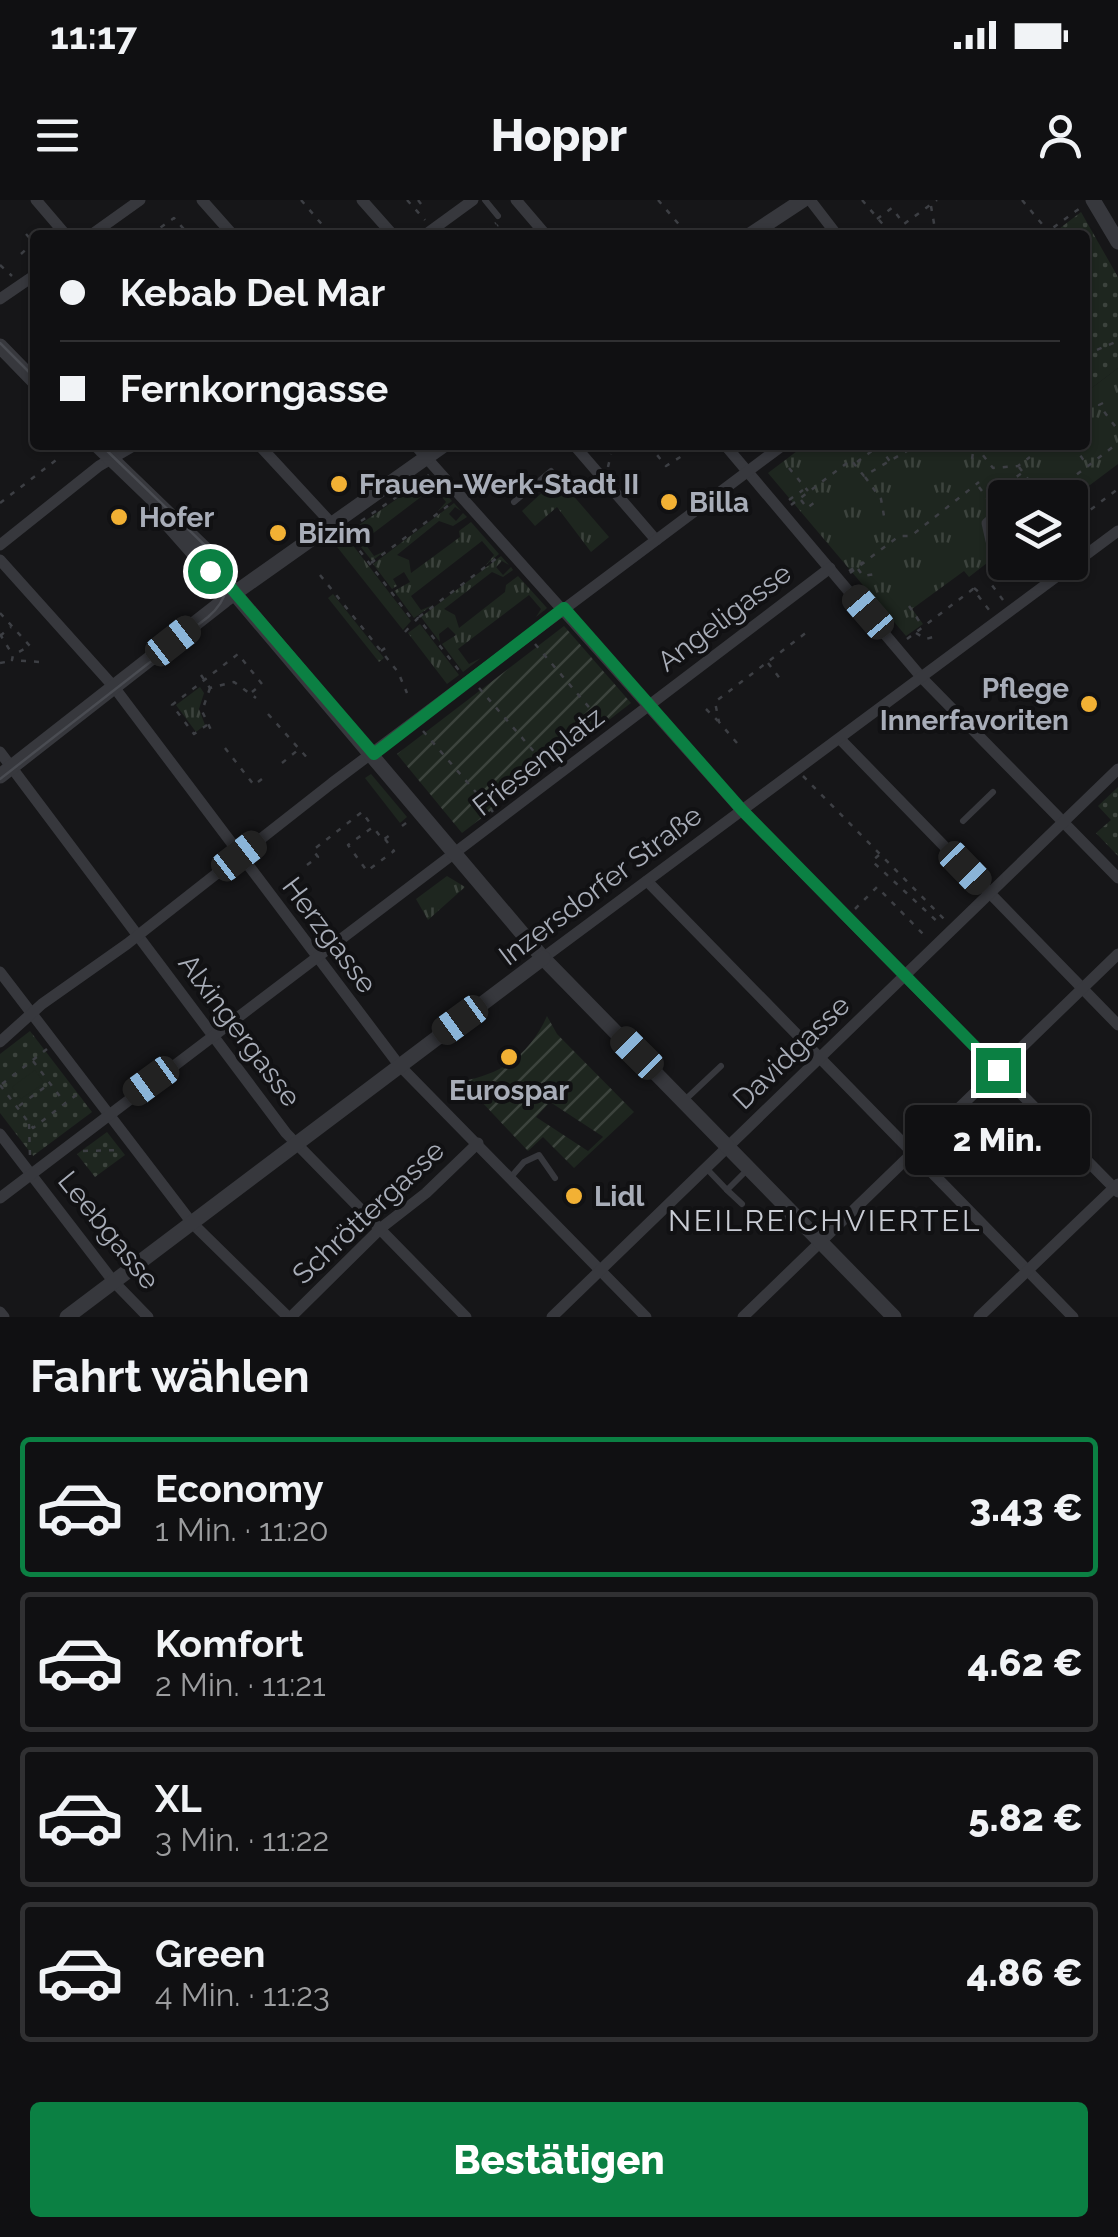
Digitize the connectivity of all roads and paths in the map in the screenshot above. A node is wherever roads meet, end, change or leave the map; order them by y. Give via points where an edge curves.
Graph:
1 (36, 200) edge
2 (140, 200) edge
3 (222, 200) edge
4 (301, 200) edge
5 (362, 200) edge
6 (473, 200) edge
7 (485, 200) edge
8 (516, 200) edge
9 (658, 200) edge
10 (807, 200) edge
11 (862, 200) edge
12 (937, 200) edge
13 (1022, 200) edge
14 (1095, 200) edge
15 (409, 201) edge
16 (207, 205) edge
17 (931, 205) junction
18 (877, 219) junction
19 (425, 220) dead end
20 (496, 220) joint
21 (62, 230) edge
22 (98, 230) edge
23 (160, 230) edge
24 (185, 230) edge
25 (229, 230) edge
26 (327, 230) edge
27 (389, 230) edge
28 (432, 230) edge
29 (489, 230) edge
30 (542, 230) edge
31 (684, 230) edge
32 (758, 230) edge
33 (832, 230) edge
34 (887, 230) edge
35 (935, 230) edge
36 (1047, 230) edge
37 (1050, 230) edge
38 (26, 234) dead end
39 (30, 239) edge
40 (1118, 242) edge
41 (30, 247) edge
42 (21, 254) dead end
43 (0, 265) edge
44 (13, 278) dead end
45 (30, 278) edge
46 (0, 299) edge
47 (1118, 340) edge
48 (0, 346) edge
49 (1090, 353) edge
50 (30, 377) edge
51 (1102, 403) dead end
52 (1117, 427) edge
53 (1118, 443) edge
54 (102, 450) edge
55 (127, 450) edge
56 (264, 450) edge
57 (573, 450) edge
58 (653, 450) edge
59 (729, 450) edge
60 (777, 450) edge
61 (870, 450) edge
62 (882, 450) edge
63 (910, 450) edge
64 (974, 450) edge
65 (979, 450) edge
66 (1078, 450) edge
67 (611, 454) dead end
68 (685, 454) dead end
69 (60, 456) dead end
70 (427, 457) edge
71 (1030, 457) dead end
72 (972, 459) dead end
73 (112, 460) junction
74 (612, 460) dead end
75 (851, 460) junction
76 (891, 463) junction
77 (1018, 466) junction
78 (1088, 466) junction
79 (789, 468) dead end
80 (551, 470) dead end
81 (748, 472) junction
82 (1023, 472) junction
83 (864, 476) junction
84 (1046, 478) dead end
85 (1012, 480) edge
86 (1029, 480) edge
87 (1043, 480) edge
88 (1069, 480) edge
89 (807, 490) junction
90 (1115, 491) edge
91 (984, 493) dead end
92 (462, 495) junction
93 (800, 499) junction
94 (514, 502) dead end
95 (815, 502) dead end
96 (0, 503) edge
97 (1088, 510) edge
98 (884, 516) dead end
99 (361, 521) dead end
100 (339, 528) junction
101 (1118, 532) edge
102 (656, 540) junction
103 (0, 545) edge
104 (510, 548) junction
105 (0, 560) edge
106 (863, 562) junction
107 (370, 564) junction
108 (830, 568) junction
109 (856, 568) junction
110 (875, 574) dead end
111 (320, 575) dead end
112 (996, 580) edge
113 (231, 588) junction
114 (973, 589) junction
115 (984, 591) dead end
116 (1003, 600) dead end
117 (908, 606) dead end
118 (564, 608) junction
119 (989, 610) dead end
120 (0, 612) edge
121 (416, 620) junction
122 (12, 626) junction
123 (922, 627) junction
124 (405, 632) dead end
125 (807, 632) dead end
126 (916, 632) junction
127 (0, 635) edge
128 (528, 636) junction
129 (932, 637) dead end
130 (906, 640) dead end
131 (391, 644) dead end
132 (381, 652) junction
133 (12, 658) junction
134 (44, 658) dead end
135 (768, 662) junction
136 (0, 663) edge
137 (202, 678) junction
138 (922, 678) junction
139 (470, 680) junction
140 (781, 680) dead end
141 (114, 687) junction
142 (210, 688) junction
143 (252, 692) junction
144 (406, 693) dead end
145 (256, 698) dead end
146 (649, 706) junction
147 (706, 710) dead end
148 (268, 714) dead end
149 (416, 716) junction
150 (719, 722) junction
151 (206, 725) junction
152 (212, 732) dead end
153 (612, 734) junction
154 (840, 739) junction
155 (737, 743) dead end
156 (224, 748) dead end
157 (300, 749) junction
158 (0, 752) edge
159 (374, 754) junction
160 (310, 761) dead end
161 (282, 763) dead end
162 (1118, 769) edge
163 (797, 770) junction
164 (6, 772) edge
165 (267, 775) dead end
166 (556, 778) junction
167 (993, 792) dead end
168 (742, 810) junction
169 (500, 821) junction
170 (964, 821) dead end
171 (1062, 822) junction
172 (372, 827) junction
173 (394, 832) dead end
174 (385, 839) junction
175 (459, 854) junction
176 (880, 854) junction
177 (239, 856) junction
178 (307, 865) dead end
179 (884, 873) junction
180 (1118, 878) edge
181 (647, 881) junction
182 (877, 887) junction
183 (989, 892) junction
184 (940, 915) dead end
185 (847, 917) junction
186 (949, 932) junction
187 (136, 935) junction
188 (935, 947) junction
189 (1118, 954) edge
190 (544, 958) junction
191 (316, 959) junction
192 (0, 972) edge
193 (905, 977) junction
194 (1081, 988) junction
195 (33, 1014) junction
196 (1117, 1023) edge
197 (214, 1035) junction
198 (0, 1042) edge
199 (56, 1042) junction
200 (822, 1058) junction
201 (32, 1060) junction
202 (399, 1065) junction
203 (720, 1066) dead end
204 (998, 1070) junction
205 (50, 1083) junction
206 (0, 1085) edge
207 (89, 1086) junction
208 (684, 1100) junction
209 (66, 1103) junction
210 (18, 1107) junction
211 (109, 1114) junction
212 (29, 1122) junction
213 (0, 1134) edge
214 (75, 1141) junction
215 (478, 1143) junction
216 (130, 1144) junction
217 (299, 1144) junction
218 (728, 1146) junction
219 (914, 1152) junction
220 (706, 1168) junction
221 (750, 1168) junction
222 (32, 1174) junction
223 (511, 1177) junction
224 (556, 1178) dead end
225 (1117, 1188) edge
226 (728, 1190) junction
227 (0, 1198) edge
228 (742, 1204) dead end
229 (791, 1210) junction
230 (192, 1224) junction
231 (774, 1226) dead end
232 (380, 1228) junction
233 (822, 1242) junction
234 (601, 1271) junction
235 (1028, 1271) junction
236 (113, 1280) junction
237 (66, 1317) edge
238 (148, 1317) edge
239 (290, 1317) edge
240 (466, 1317) edge
241 (552, 1317) edge
242 (646, 1317) edge
243 (743, 1317) edge
244 (894, 1317) edge
245 (979, 1317) edge
246 (1074, 1317) edge

1 - 21 street
2 - 22 street
3 - 16 lane
4 - 26 path
5 - 27 street
6 - 28 street
7 - 20 lane
8 - 30 street
9 - 31 path
10 - 32 street
10 - 33 street
11 - 18 path
12 - 17 path
13 - 36 path
14 - 37 path
14 - 40 street
15 - 19 path
16 - 25 street
17 - 18 path via 904,224 892,208
17 - 35 path
18 - 34 path
20 - 29 path
23 - 24 path via 174,218
38 - 39 path
41 - 42 path
43 - 44 path
45 - 46 street
47 - 49 path
48 - 50 street
51 - 52 path
53 - 78 path
54 - 73 street, Friesenplatz
55 - 73 street
56 - 100 street
57 - 102 street
58 - 68 path via 666,466
59 - 81 street
60 - 81 street
61 - 75 path
62 - 76 path
63 - 76 path
64 - 72 path
65 - 77 path via 992,468
66 - 78 path
67 - 74 path
69 - 96 path
70 - 92 street, Friesenplatz
70 - 99 path
70 - 100 street
71 - 77 path
73 - 103 street
73 - 113 street, Friesenplatz via 211,554
75 - 83 path
75 - 89 path
76 - 83 path
77 - 82 path
78 - 88 path
79 - 89 path
80 - 94 lane
81 - 102 street
81 - 108 street
82 - 85 path
82 - 86 path
83 - 98 path
84 - 87 path
89 - 93 path
89 - 93 path via 790,503
90 - 97 path
91 - 106 path via 979,484 948,512 911,536 898,534
92 - 104 street, Friesenplatz via 494,520
92 - 107 path
93 - 95 path via 807,508
100 - 107 path
100 - 113 street
101 - 138 street, Inzersdorfer Straße
102 - 118 street
104 - 118 street, Friesenplatz
104 - 121 path
105 - 141 street, Herzgasse
106 - 109 path
106 - 109 path via 849,572
107 - 121 path
108 - 138 street
108 - 146 street, Angeligasse via 753,619
109 - 110 path via 863,576
111 - 132 path
112 - 116 path via 991,584
113 - 141 street
113 - 159 street, Friesenplatz
114 - 115 path
114 - 119 path
114 - 123 path
117 - 123 path
118 - 128 street
118 - 146 street, Friesenplatz
120 - 122 path
121 - 124 path
121 - 139 path
122 - 127 path
122 - 133 path via 30,646
123 - 126 path
125 - 135 path
126 - 129 path
126 - 130 path
127 - 133 path
128 - 139 street
128 - 153 path
131 - 132 path
132 - 144 path
133 - 134 path
133 - 136 path
135 - 140 path
135 - 150 path via 714,702
137 - 142 path
137 - 143 path via 238,654 262,684
137 - 151 path via 172,705 194,734
138 - 154 street, Inzersdorfer Straße
138 - 171 street via 1009,775
139 - 149 street
139 - 166 path
141 - 164 street
141 - 177 street, Herzgasse
142 - 143 path via 226,681
142 - 151 path via 202,703
143 - 145 path
146 - 153 street, Friesenplatz
146 - 168 street
147 - 150 path
148 - 157 path
149 - 159 street
149 - 169 path
150 - 155 path
151 - 152 path
153 - 166 street, Friesenplatz
154 - 163 street, Inzersdorfer Straße
154 - 183 street via 946,839
156 - 165 path via 254,785
157 - 160 path
157 - 161 path
158 - 164 street, Alxingergasse
159 - 175 street, Friesenplatz
159 - 177 street
162 - 171 street, Davidgasse
163 - 168 street, Inzersdorfer Straße
163 - 176 path
164 - 187 street, Alxingergasse
166 - 169 street, Friesenplatz
167 - 170 lane
168 - 181 street, Inzersdorfer Straße
168 - 185 street
169 - 175 street, Friesenplatz
171 - 180 street
171 - 183 street, Davidgasse
172 - 174 path
172 - 174 path via 348,845 367,871 394,851
172 - 178 path via 362,812 313,850 318,857
173 - 174 path
175 - 190 street
175 - 191 street
176 - 179 path via 872,861
176 - 184 path
177 - 187 street
177 - 191 street, Herzgasse
179 - 182 path
179 - 186 path
181 - 190 street, Inzersdorfer Straße
181 - 200 street
182 - 185 path
182 - 188 path
183 - 186 street, Davidgasse
183 - 194 street
185 - 193 street
186 - 188 street, Davidgasse
187 - 195 street
187 - 197 street, Alxingergasse
188 - 193 street, Davidgasse
189 - 194 street
190 - 202 street, Inzersdorfer Straße
190 - 208 street
191 - 197 street
191 - 202 street, Herzgasse
192 - 195 street
193 - 200 street, Davidgasse
193 - 204 street
194 - 196 street
194 - 204 street
195 - 198 street
195 - 199 street
197 - 211 street
197 - 217 street, Alxingergasse
199 - 201 path
199 - 207 street
200 - 218 street, Davidgasse
200 - 219 street
201 - 205 path
201 - 206 path
202 - 215 street, Herzgasse
202 - 217 street, Inzersdorfer Straße
203 - 208 lane
204 - 219 street
204 - 225 street
205 - 209 path
205 - 210 path
206 - 210 path
207 - 209 path
207 - 211 street
208 - 218 street
209 - 212 path via 34,1128
210 - 212 path
211 - 214 street
211 - 216 street
212 - 222 path
213 - 222 street, Leebgasse
214 - 216 path via 82,1151
214 - 222 street
215 - 223 street, Herzgasse
215 - 232 street, Schröttergasse
216 - 230 street
217 - 230 street, Inzersdorfer Straße
217 - 232 street, Alxingergasse
218 - 220 street, Davidgasse
218 - 221 street
219 - 233 street
219 - 235 street
220 - 226 lane
220 - 234 street, Davidgasse
221 - 226 lane
221 - 229 street
222 - 227 street
222 - 236 street, Leebgasse
223 - 224 lane via 540,1155
223 - 234 street, Herzgasse
225 - 235 street
226 - 228 lane
229 - 231 lane
229 - 233 street
230 - 236 street, Inzersdorfer Straße
230 - 239 street
232 - 239 street, Schröttergasse
232 - 240 street, Alxingergasse
233 - 243 street
233 - 244 street
234 - 241 street, Davidgasse
234 - 242 street, Herzgasse
235 - 245 street
235 - 246 street
236 - 237 street, Inzersdorfer Straße
236 - 238 street, Leebgasse

